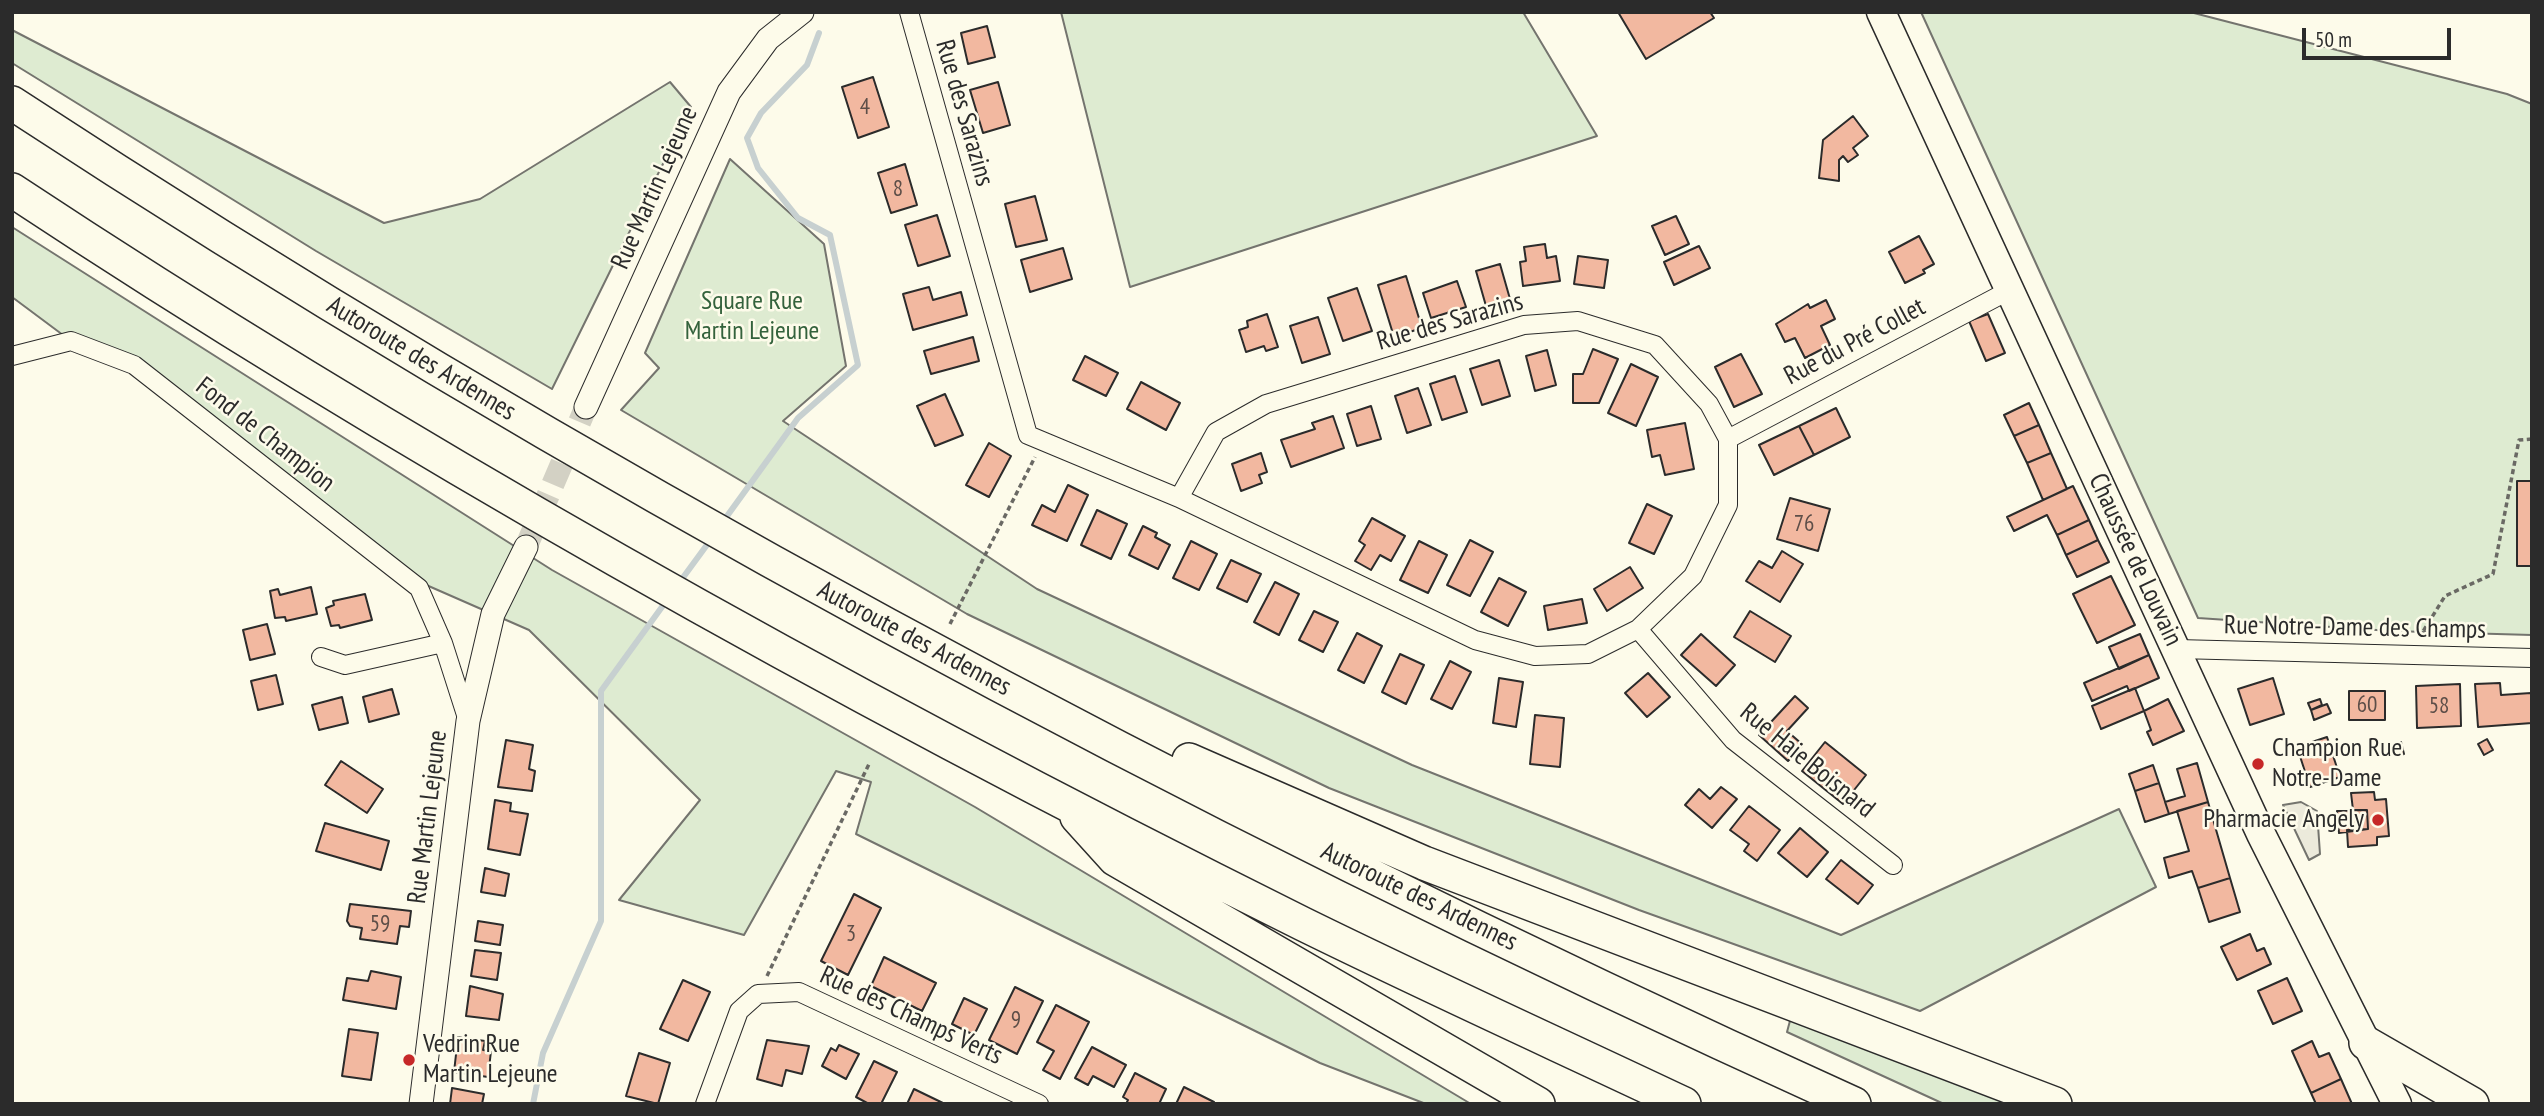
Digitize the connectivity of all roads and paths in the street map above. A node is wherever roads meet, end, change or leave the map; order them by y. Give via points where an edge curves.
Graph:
1 (802, 12) edge
2 (909, 12) edge
3 (1881, 12) edge
4 (12, 103) edge
5 (12, 190) edge
6 (2008, 291) junction
7 (12, 356) edge
8 (586, 407) tunnel mouth
9 (1728, 439) junction
10 (2532, 439) edge
11 (1043, 440) junction
12 (1179, 498) junction
13 (526, 547) tunnel mouth
14 (950, 624) dead end
15 (1637, 629) junction
16 (443, 643) junction
17 (2177, 649) junction
18 (2411, 656) junction
19 (321, 657) dead end
20 (2532, 658) edge
21 (468, 720) junction
22 (1116, 746) junction
23 (869, 764) dead end
24 (1064, 803) junction
25 (1893, 865) dead end
26 (758, 994) junction
27 (2366, 1043) junction
28 (421, 1104) edge
29 (705, 1104) edge
30 (1039, 1104) edge
31 (1538, 1104) edge
32 (1684, 1104) edge
33 (1854, 1104) edge
34 (2055, 1104) edge
35 (2397, 1104) edge
36 (2472, 1104) edge

1 - 8 street, Rue Martin Lejeune via 768,39 729,92
2 - 11 street, Rue des Sarazins via 1028,435
3 - 6 main road, Chaussée de Louvain
4 - 22 highway, Autoroute des Ardennes via 262,264 676,510
5 - 24 highway via 394,432 797,660
6 - 9 street, Rue du Pré Collet
6 - 17 main road, Chaussée de Louvain
7 - 16 street, Fond de Champion via 71,341 134,365 419,588
9 - 12 street, Rue des Sarazins via 1709,404 1655,345 1578,321 1524,325 1266,404 1216,432
9 - 15 street, Rue des Sarazins via 1728,505 1693,576
10 - 18 path via 2519,440 2493,574 2445,596
11 - 12 street, Rue des Sarazins
11 - 14 path
12 - 15 street, Rue des Sarazins via 1475,640 1535,656 1588,654
13 - 21 street, Rue Martin Lejeune via 493,614
15 - 25 street, Rue Haie Boisnard via 1733,740
16 - 19 street via 345,665
16 - 21 street, Fond de Champion
17 - 18 street, Rue Notre-Dame des Champs
17 - 27 main road, Chaussée de Louvain via 2261,834
18 - 20 street, Rue Notre-Dame des Champs
21 - 28 street, Rue Martin Lejeune
22 - 33 highway, Autoroute des Ardennes via 1345,863
22 - 34 highway via 1186,759 1424,863
23 - 26 path
24 - 31 highway via 1115,859
24 - 32 highway via 1306,925
26 - 29 street via 739,1011
26 - 30 street, Rue des Champs Verts via 799,992
27 - 35 main road, Chaussée de Louvain
27 - 36 highway

